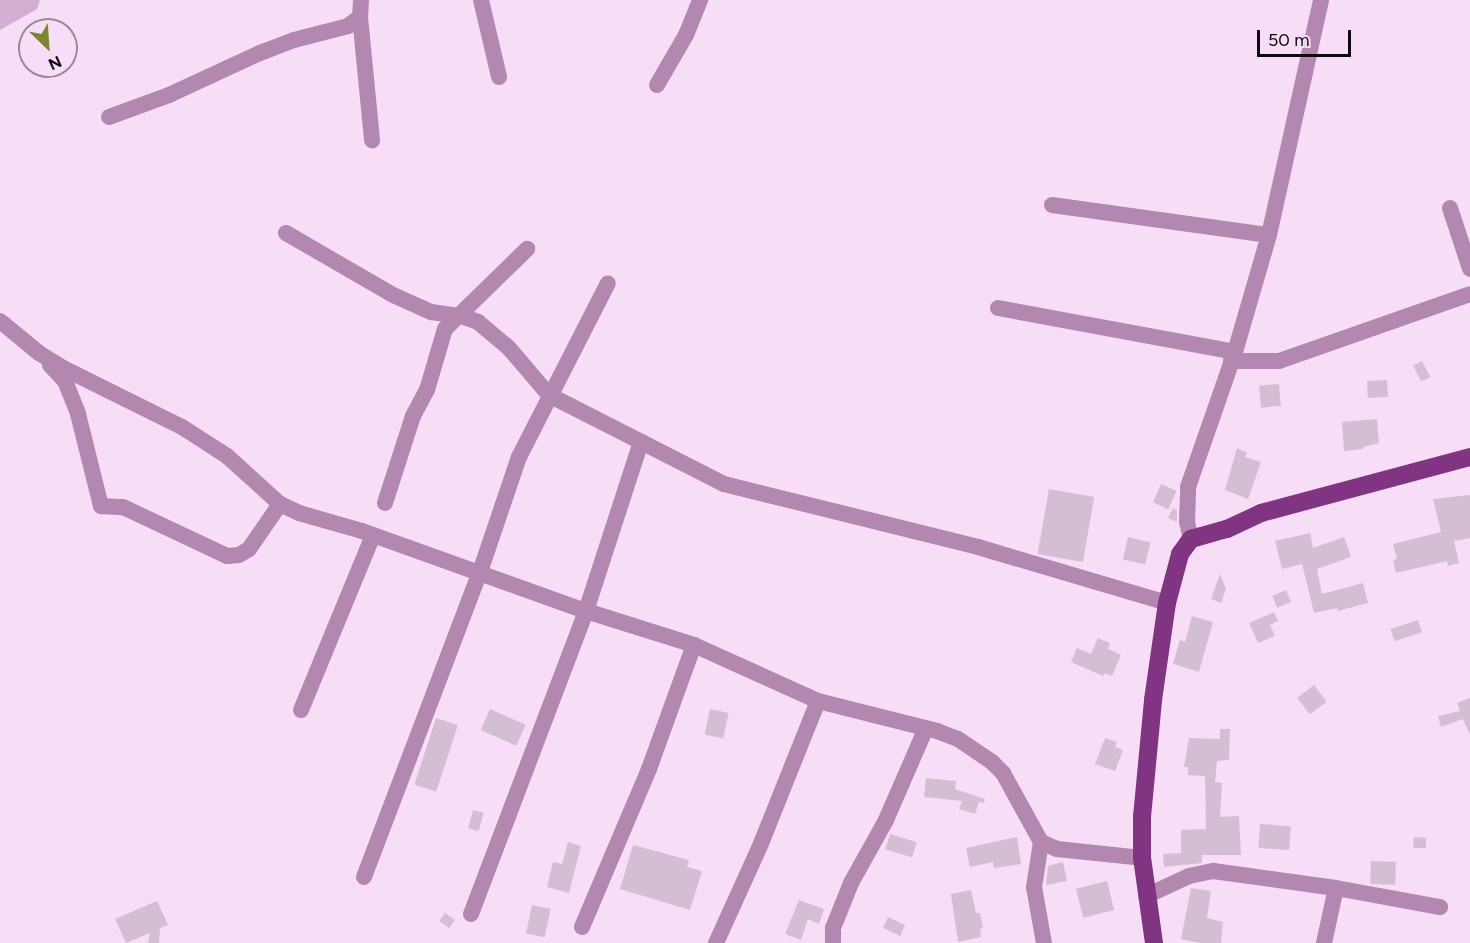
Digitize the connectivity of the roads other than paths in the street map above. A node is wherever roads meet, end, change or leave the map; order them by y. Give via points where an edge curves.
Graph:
1 (361, 0) edge
2 (482, 0) edge
3 (700, 0) edge
4 (1322, 0) edge
5 (360, 17) junction
6 (499, 77) dead end
7 (657, 85) dead end
8 (109, 117) dead end
9 (372, 140) dead end
10 (1052, 205) dead end
11 (1450, 208) dead end
12 (286, 233) dead end
13 (1269, 236) junction
14 (526, 249) dead end
15 (1470, 269) edge
16 (608, 284) dead end
17 (1470, 294) edge
18 (998, 308) dead end
19 (461, 316) junction
20 (0, 321) edge
21 (39, 353) junction
22 (1233, 357) junction
23 (549, 395) junction
24 (641, 442) junction
25 (1470, 457) edge
26 (385, 503) dead end
27 (280, 504) junction
28 (373, 535) junction
29 (1191, 540) junction
30 (480, 572) junction
31 (1167, 603) junction
32 (586, 611) junction
33 (694, 645) junction
34 (818, 701) junction
35 (301, 710) dead end
36 (926, 728) junction
37 (1041, 842) junction
38 (1142, 858) junction
39 (364, 877) dead end
40 (1336, 888) junction
41 (1146, 896) junction
42 (1440, 907) dead end
43 (471, 914) dead end
44 (582, 927) dead end
45 (716, 943) edge
46 (833, 943) edge
47 (1044, 943) edge
48 (1154, 943) edge
49 (1324, 943) edge

1 - 5 street
2 - 6 street
3 - 7 street via 686,35
4 - 13 street
5 - 8 street via 348,26 294,40
5 - 9 street
10 - 13 street
11 - 15 street
12 - 19 street via 393,295 431,312
13 - 22 street
14 - 19 street
16 - 23 street
17 - 22 street via 1279,361
18 - 22 street
19 - 23 street via 477,322 508,347
19 - 26 street via 445,329
20 - 21 street
21 - 27 street via 227,456
21 - 27 street via 65,381 78,414 101,506 123,507 226,556 249,549
22 - 29 street via 1188,487
23 - 24 street
23 - 30 street via 508,483
24 - 31 street via 724,484 978,547
24 - 32 street
25 - 29 main road via 1261,513
27 - 28 street
28 - 30 street
28 - 35 street
29 - 31 main road via 1180,554
30 - 32 street
30 - 39 street
31 - 38 main road via 1145,780
32 - 33 street
32 - 43 street
33 - 34 street
33 - 44 street via 649,769
34 - 36 street
34 - 45 street
36 - 37 street via 958,740 992,762 1003,773
36 - 46 street via 886,820 851,883 833,928
37 - 38 street via 1057,849
37 - 47 street via 1034,887
38 - 41 main road
40 - 41 street via 1213,871 1189,876
40 - 42 street
40 - 49 street
41 - 48 main road

